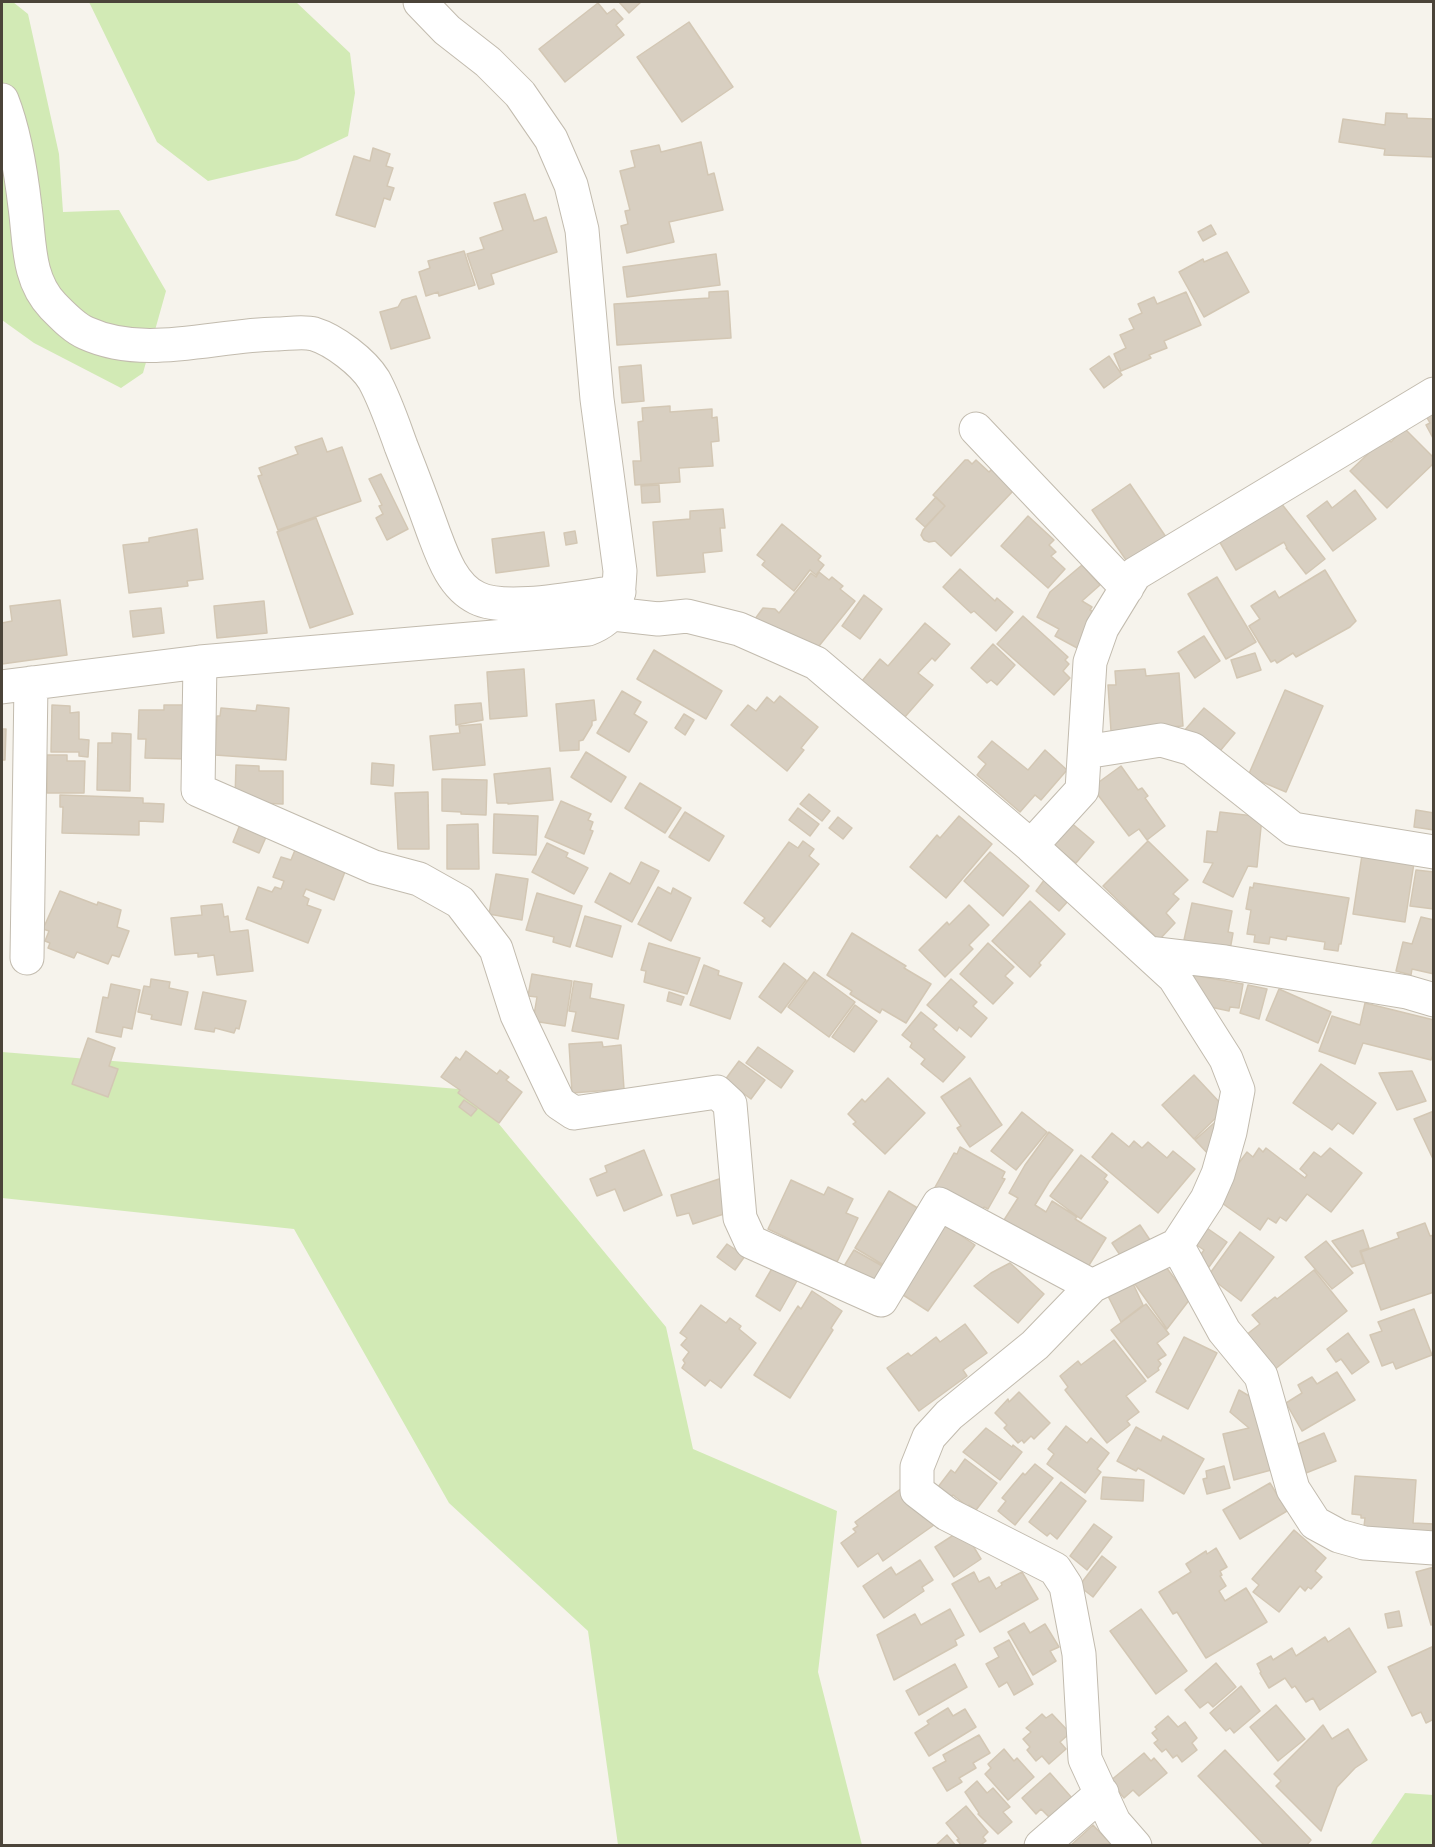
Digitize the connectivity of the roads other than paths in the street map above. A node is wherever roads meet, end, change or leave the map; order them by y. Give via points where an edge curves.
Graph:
1 (420, 2) edge
2 (2, 100) edge
3 (1434, 394) edge
4 (976, 429) dead end
5 (1128, 588) junction
6 (616, 603) junction
7 (200, 662) junction
8 (16, 685) edge
9 (1085, 752) junction
10 (1031, 846) junction
11 (1434, 852) edge
12 (1148, 952) junction
13 (27, 958) dead end
14 (1434, 1000) edge
15 (1177, 1245) junction
16 (1092, 1286) junction
17 (1434, 1548) edge
18 (1102, 1793) junction
19 (1041, 1845) edge
20 (1135, 1845) edge

1 - 6 street via 520,94 550,139 571,184 582,230 597,399 620,571
2 - 6 street via 16,156 35,280 69,322 108,341 150,345 261,334 313,334 334,344 373,378 456,581 476,598 497,603
3 - 5 street via 1135,574
4 - 5 street
5 - 9 street via 1102,628 1090,662
6 - 7 street via 602,624 588,629
6 - 10 street via 658,619 687,616 739,629 816,663
7 - 8 street
7 - 16 street via 198,790 374,867 419,879 460,902 496,950 517,1015 559,1103 574,1113 717,1092 730,1104 740,1218 751,1242 881,1300 939,1204
8 - 13 street
9 - 10 street via 1082,790
9 - 11 street via 1161,740 1172,743 1192,749 1293,829
10 - 12 street
12 - 14 street via 1396,990
12 - 15 street via 1174,977 1189,999 1226,1059 1238,1090 1218,1174
15 - 16 street
15 - 17 street via 1224,1331 1261,1376 1293,1489 1315,1523 1364,1543
16 - 18 street via 1035,1345 928,1437 917,1467 917,1491 947,1514 1055,1569 1066,1586 1079,1654 1085,1759
18 - 19 street
18 - 20 street via 1114,1822

